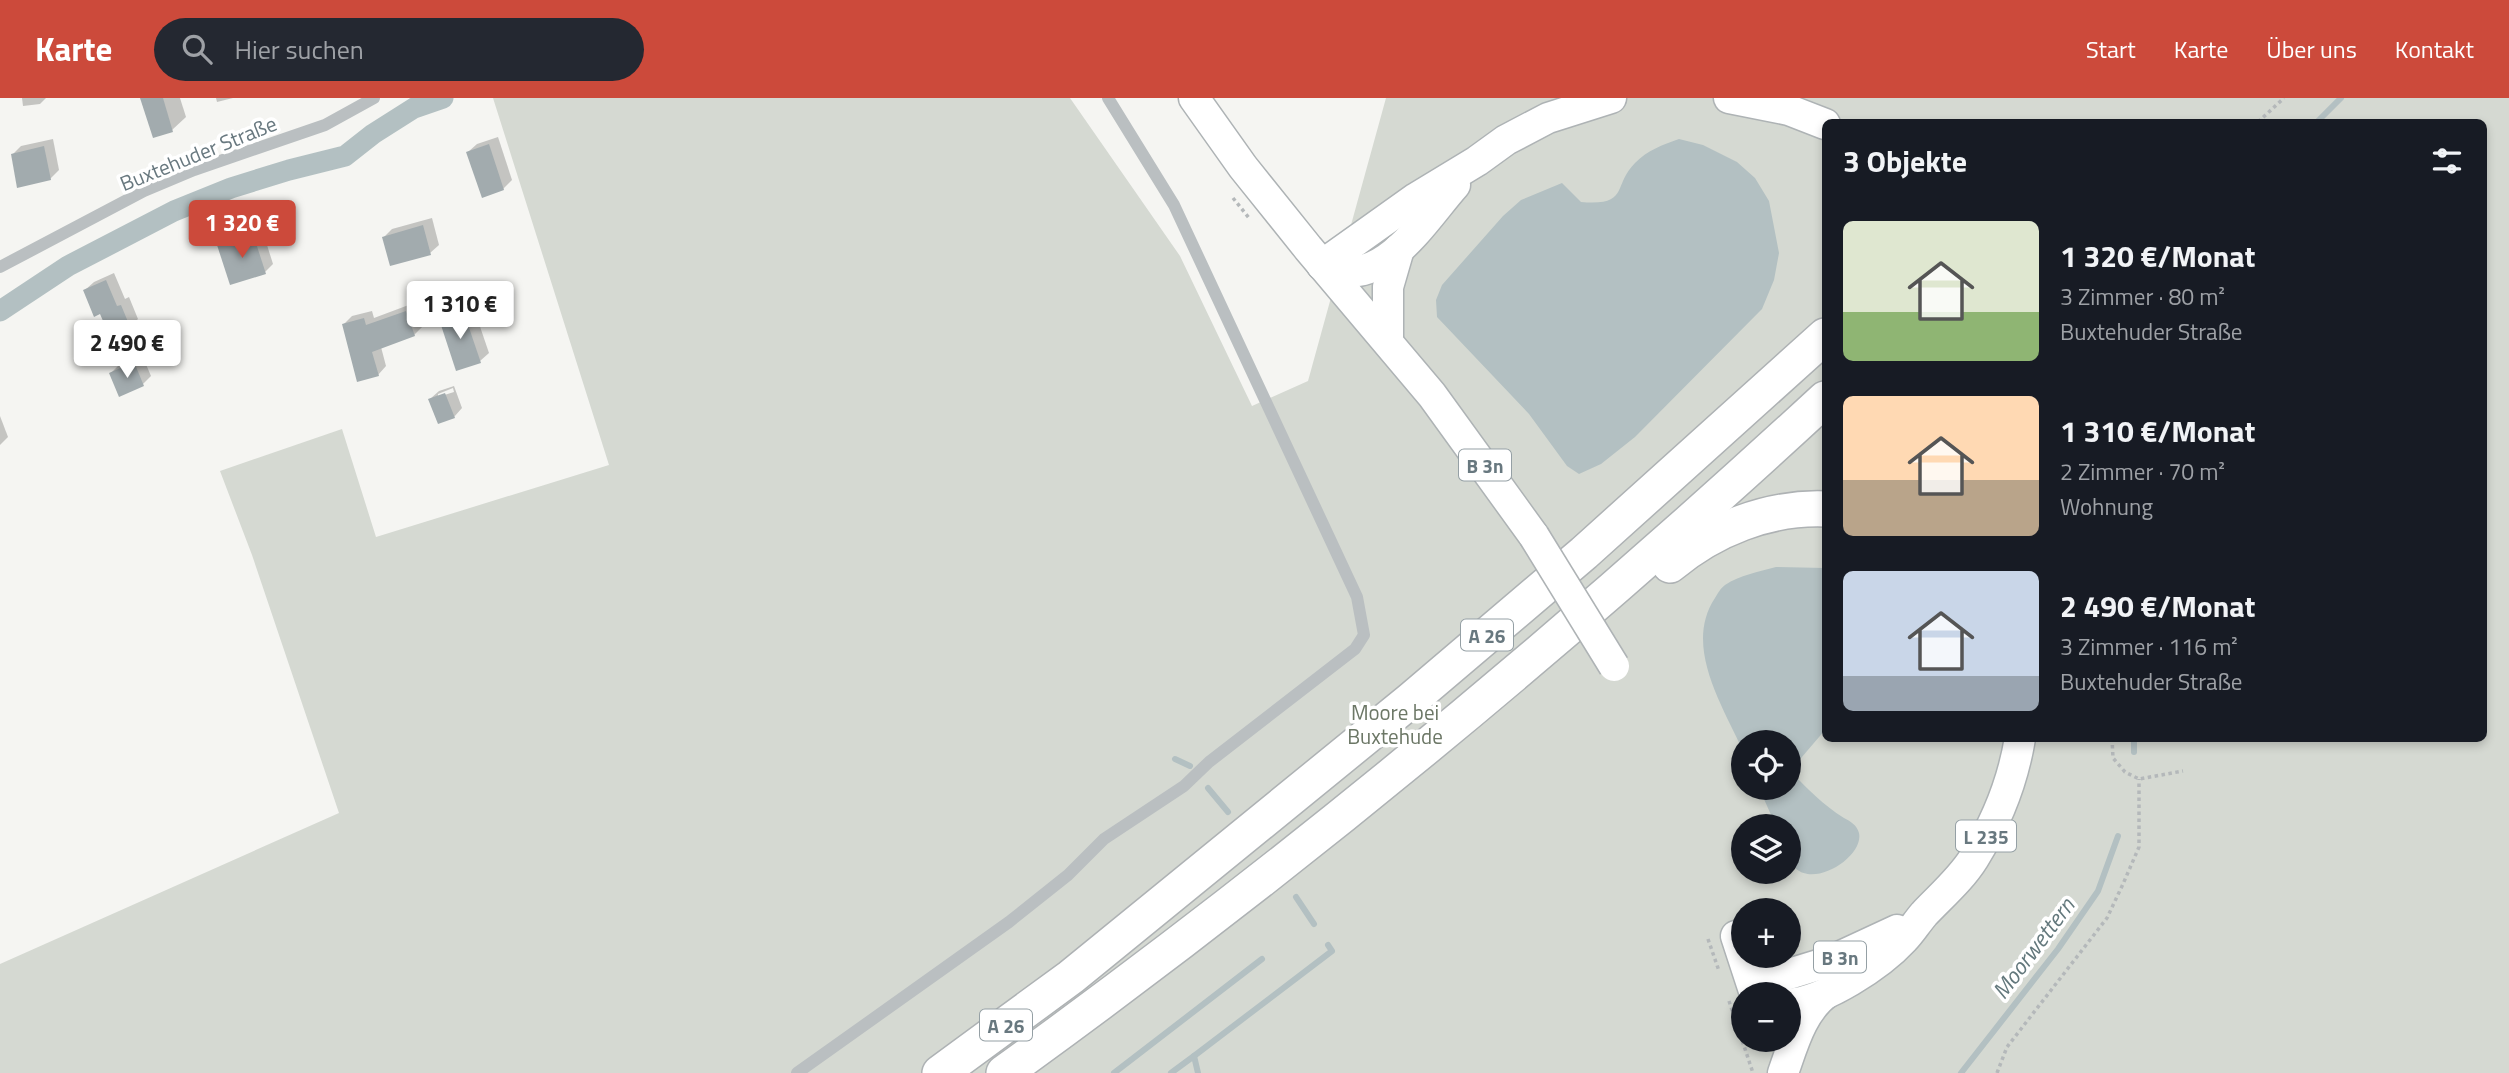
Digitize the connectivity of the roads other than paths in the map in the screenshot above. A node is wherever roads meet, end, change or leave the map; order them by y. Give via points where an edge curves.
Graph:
1 (374, 98) edge
2 (1108, 98) edge
3 (1194, 98) edge
4 (1611, 98) edge
5 (1729, 98) edge
6 (1822, 123) edge
7 (1477, 161) junction
8 (1399, 249) junction
9 (1322, 265) junction
10 (0, 267) edge
11 (1822, 339) edge
12 (1388, 341) junction
13 (1822, 402) edge
14 (1822, 509) edge
15 (1614, 666) dead end
16 (2019, 742) edge
17 (1281, 874) junction
18 (1922, 916) junction
19 (1722, 937) road end
20 (1744, 982) edge
21 (1778, 982) edge
22 (1830, 990) junction
23 (1801, 1002) edge
24 (1773, 1052) edge
25 (797, 1073) edge
26 (940, 1073) edge
27 (1004, 1073) edge
28 (1781, 1073) edge

1 - 10 street, Buxtehuder Straße via 324,125 144,191
2 - 25 street via 1174,205 1357,597 1364,635 1355,649 1184,786 1104,839 1009,922
3 - 9 main road
4 - 7 main road via 1548,118
5 - 6 main road via 1788,110
7 - 8 main road
7 - 9 main road
8 - 9 main road via 1370,269 1347,271
8 - 12 main road via 1388,287
9 - 12 main road
11 - 26 highway, A 26 via 1584,553 1400,709 1071,977
12 - 15 main road, B 3n, bridge via 1534,536
13 - 17 highway, A 26
14 - 17 highway via 1764,515 1699,542 1439,761
16 - 18 main road, L 235 via 2010,782 1991,827 1965,870
17 - 27 highway, A 26 via 1230,926 1088,1012
18 - 21 main road, B 3n
18 - 22 main road, B 3n via 1890,952
19 - 20 main road
22 - 23 main road
22 - 28 main road, B 3n via 1808,1014
24 - 28 main road, B 3n

